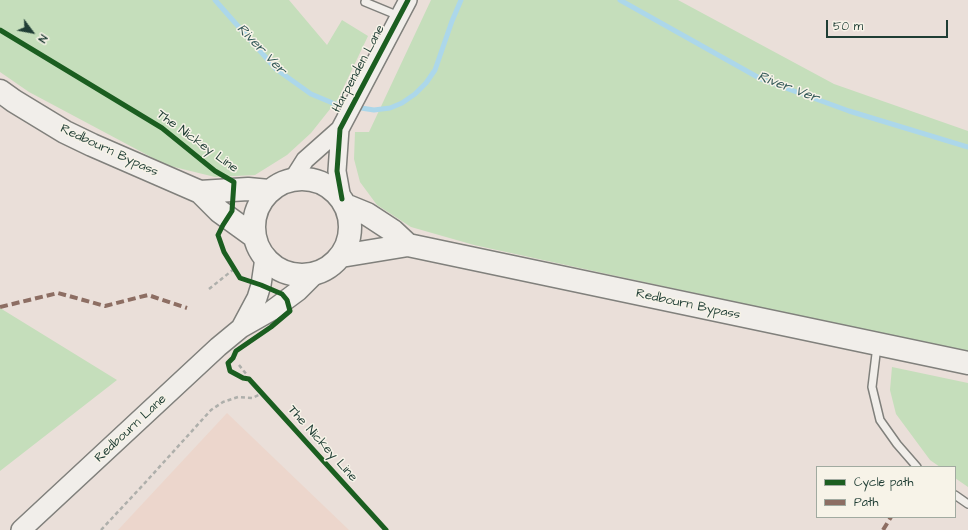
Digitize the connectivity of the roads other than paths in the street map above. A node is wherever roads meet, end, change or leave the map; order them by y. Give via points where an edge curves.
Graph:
1 (408, 0) edge
2 (365, 2) dead end
3 (400, 16) junction
4 (0, 91) edge
5 (340, 129) junction
6 (293, 179) junction
7 (269, 191) junction
8 (200, 192) junction
9 (344, 202) junction
10 (255, 237) junction
11 (408, 245) junction
12 (341, 256) junction
13 (265, 258) junction
14 (316, 273) junction
15 (241, 328) junction
16 (877, 345) junction
17 (968, 363) edge
18 (917, 466) edge
19 (956, 496) edge
20 (968, 504) edge
21 (21, 530) edge

1 - 3 street, Harpenden Lane
2 - 3 lane
3 - 5 street, Harpenden Lane
4 - 8 main road, Redbourn Bypass via 79,139
5 - 6 street, Harpenden Lane via 305,160
5 - 9 street, Harpenden Lane via 337,171
6 - 7 main road
6 - 9 main road via 316,180 328,186
7 - 8 main road, Redbourn Bypass via 248,189
7 - 10 main road via 256,213
8 - 10 main road, Redbourn Bypass via 219,211
9 - 11 main road via 393,231
9 - 12 main road via 350,220 350,236
10 - 13 main road
11 - 12 main road, Redbourn Bypass
11 - 16 main road, Redbourn Bypass
12 - 14 main road via 333,264
13 - 14 main road via 290,274
13 - 15 main road, Redbourn Lane via 257,298
14 - 15 main road, Redbourn Lane via 298,292
15 - 21 main road, Redbourn Lane via 215,343
16 - 17 main road, Redbourn Bypass
16 - 18 lane via 872,387 880,420 896,444
19 - 20 lane

